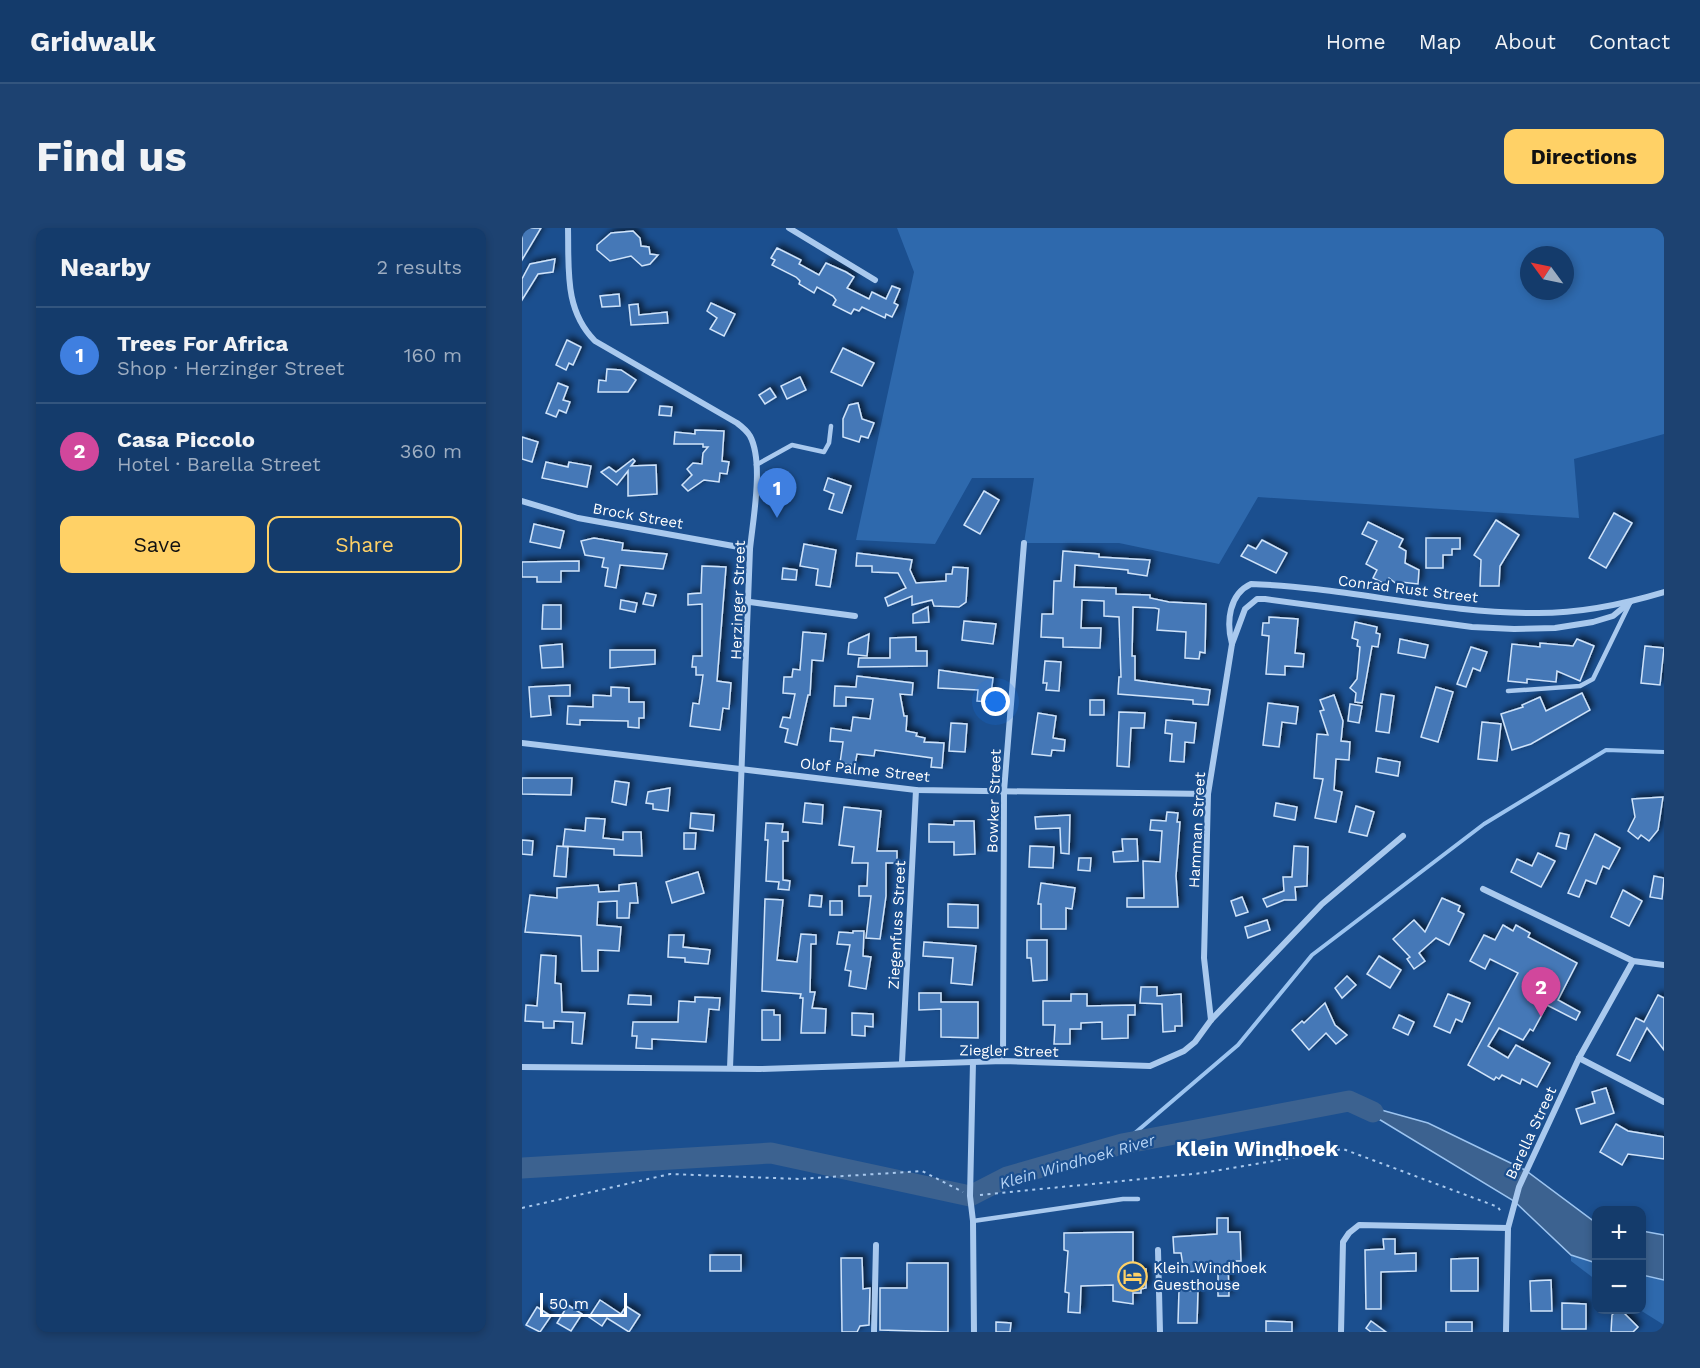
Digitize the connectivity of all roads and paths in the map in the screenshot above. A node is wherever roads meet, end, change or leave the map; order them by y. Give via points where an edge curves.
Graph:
1 (568, 228) edge
2 (789, 228) edge
3 (874, 280) dead end
4 (831, 426) dead end
5 (756, 465) junction
6 (522, 501) edge
7 (1024, 543) dead end
8 (750, 549) junction
9 (1664, 592) edge
10 (750, 602) junction
11 (1630, 602) junction
12 (1245, 609) joint
13 (855, 616) dead end
14 (1232, 644) junction
15 (1508, 691) dead end
16 (522, 743) edge
17 (744, 768) junction
18 (916, 790) junction
19 (1004, 791) junction
20 (1208, 794) junction
21 (1403, 836) dead end
22 (1483, 889) dead end
23 (1633, 961) junction
24 (1664, 964) edge
25 (1211, 1020) junction
26 (1579, 1058) junction
27 (1003, 1061) junction
28 (902, 1062) junction
29 (973, 1062) junction
30 (522, 1067) edge
31 (730, 1068) junction
32 (1664, 1102) edge
33 (970, 1196) junction
34 (1138, 1199) dead end
35 (522, 1208) edge
36 (973, 1221) junction
37 (1508, 1228) junction
38 (876, 1245) dead end
39 (1158, 1250) dead end
40 (874, 1332) edge
41 (974, 1332) edge
42 (1160, 1332) edge
43 (1341, 1332) edge
44 (1506, 1332) edge

1 - 5 street, Herzinger Street via 569,293 586,332 737,423 750,434
2 - 3 street
4 - 5 lane via 824,452 792,445
5 - 8 street, Herzinger Street
6 - 8 street, Brock Street via 578,518
7 - 19 street, Bowker Street
8 - 10 street, Herzinger Street
9 - 11 street, Conrad Rust Street
10 - 13 street
10 - 17 street, Herzinger Street
11 - 12 street, Conrad Rust Street via 1613,616 1593,622 1514,629 1472,627 1265,599 1257,599
11 - 14 street, Conrad Rust Street via 1558,612 1505,612 1251,584 1242,588 1232,603
11 - 15 lane via 1593,679 1580,686
12 - 14 street, Hamman Street
14 - 20 street, Hamman Street
16 - 17 street, Olof Palme Street
17 - 18 street, Olof Palme Street
17 - 31 street, Herzinger Street
18 - 19 street, Olof Palme Street
18 - 28 street, Ziegenfuss Street
19 - 20 street, Olof Palme Street
19 - 27 street, Bowker Street
20 - 25 street, Hamman Street via 1204,958
21 - 25 street, Ziegler Street via 1322,904
22 - 23 street
23 - 24 street
23 - 26 street, Barella Street
25 - 27 street, Ziegler Street via 1184,1051 1150,1066
26 - 32 street
26 - 37 street, Barella Street via 1525,1170
27 - 29 street, Ziegler Street
28 - 29 street, Ziegler Street
28 - 31 street, Ziegler Street
29 - 33 street
30 - 31 street, Ziegler Street
33 - 35 path via 922,1171 799,1179 670,1174
33 - 36 street
33 - 37 path via 1203,1173 1342,1149 1498,1207
34 - 36 lane
36 - 41 street
37 - 43 street via 1359,1226 1343,1242
37 - 44 street, Barella Street
38 - 40 street
39 - 42 street

